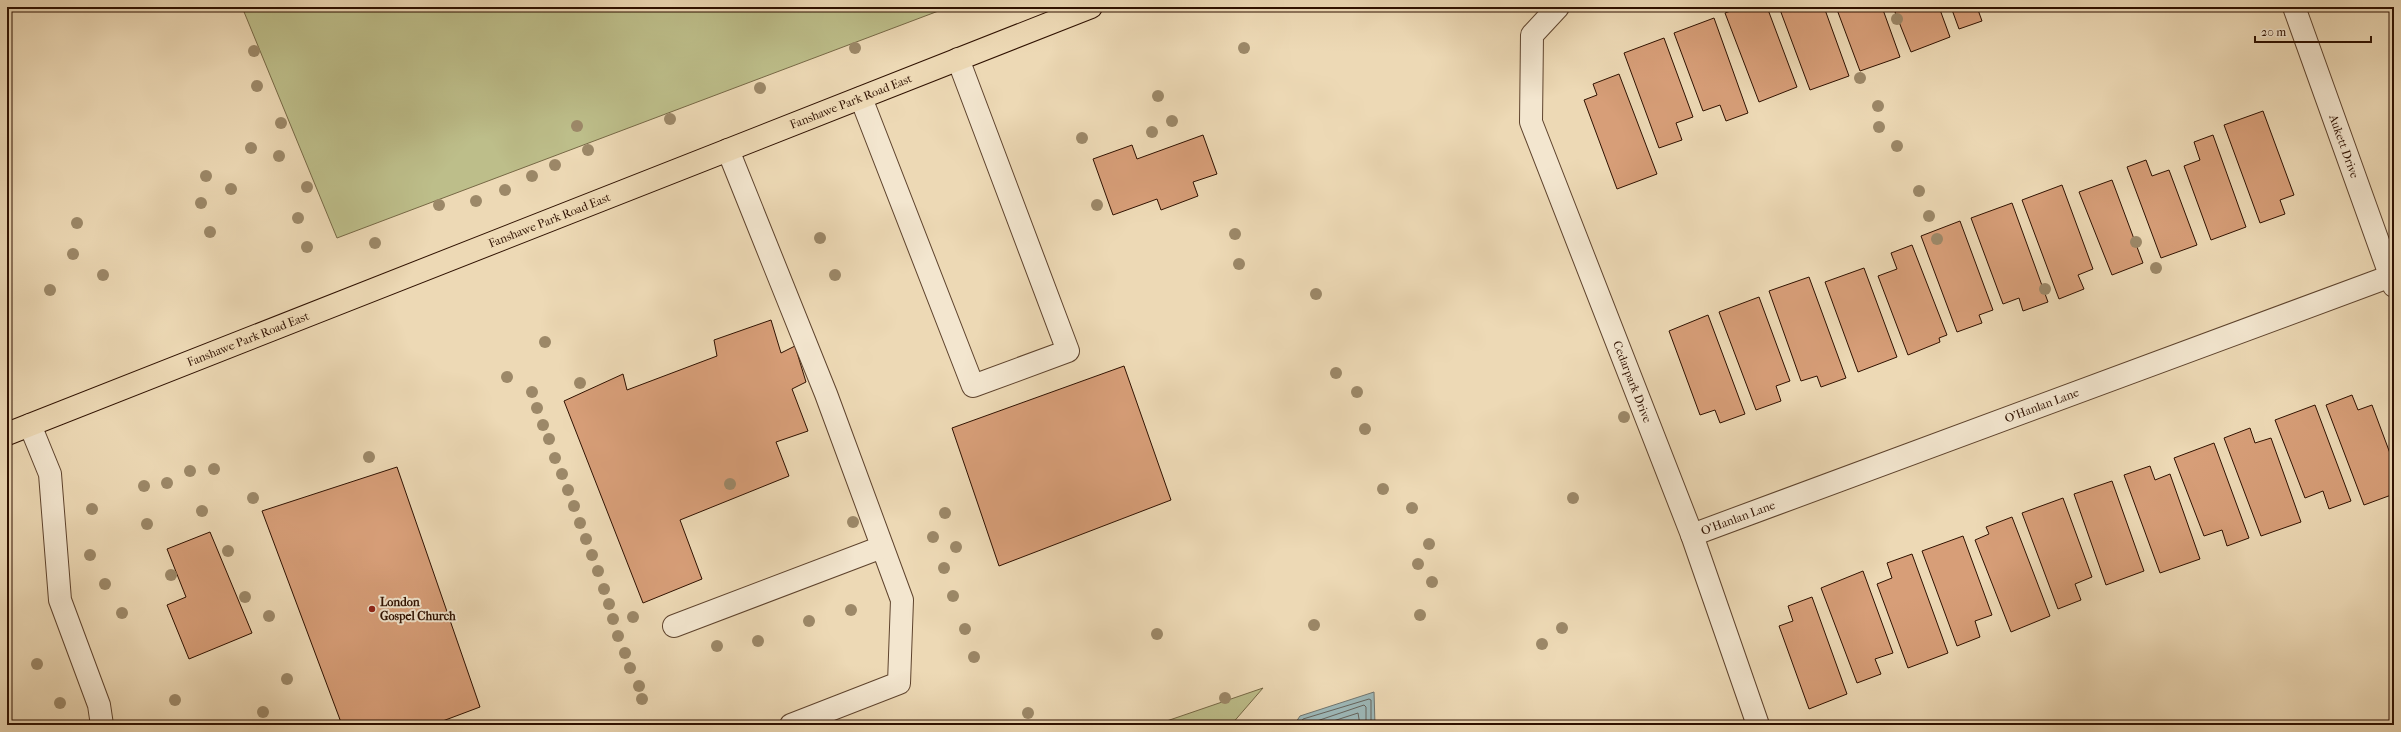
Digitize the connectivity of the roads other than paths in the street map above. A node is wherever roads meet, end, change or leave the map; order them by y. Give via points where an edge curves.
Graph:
1 (1091, 7) edge
2 (1558, 7) edge
3 (2294, 7) edge
4 (958, 59) junction
5 (861, 98) junction
6 (728, 150) junction
7 (2392, 281) edge
8 (30, 425) junction
9 (7, 434) edge
10 (1692, 535) junction
11 (882, 547) junction
12 (674, 626) dead end
13 (102, 725) edge
14 (791, 725) edge
15 (1758, 725) edge

1 - 4 main road, Fanshawe Park Road East
2 - 10 street, Cedarpark Drive via 1532,35 1530,122
3 - 7 street, Aukett Drive
4 - 5 main road, Fanshawe Park Road East
4 - 5 street via 1068,351 973,386
5 - 6 main road, Fanshawe Park Road East
6 - 8 main road, Fanshawe Park Road East
6 - 11 street via 826,394
7 - 10 street, O'Hanlan Lane
8 - 9 main road, Fanshawe Park Road East
8 - 13 street via 50,474 60,600 99,705
10 - 15 street, Cedarpark Drive
11 - 12 street
11 - 14 street via 902,600 899,683

